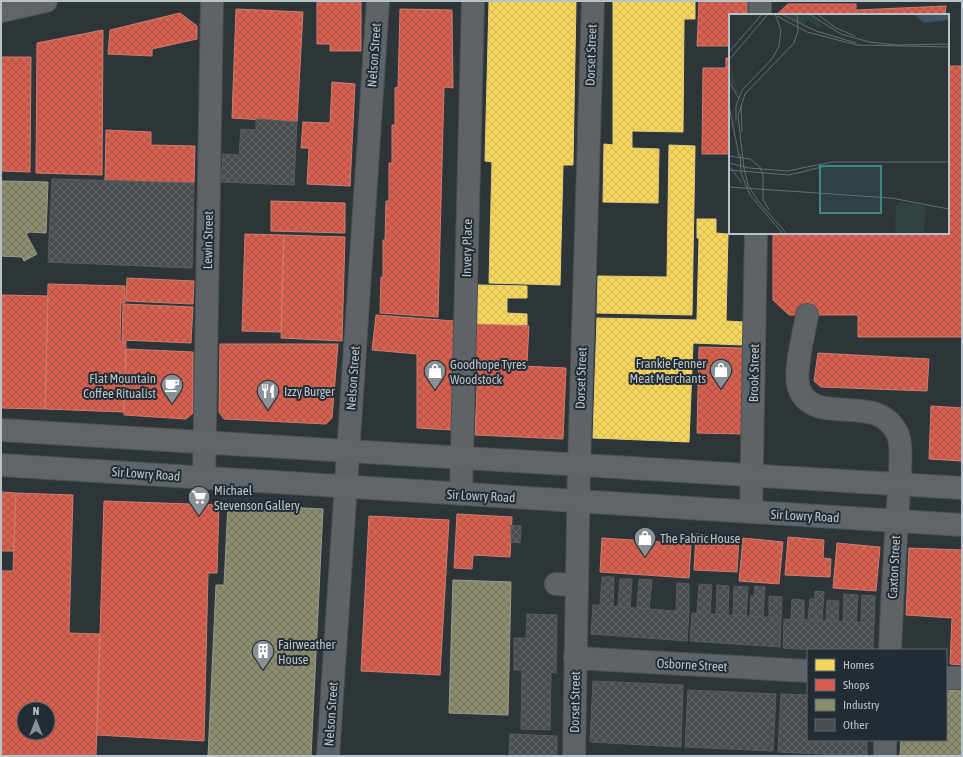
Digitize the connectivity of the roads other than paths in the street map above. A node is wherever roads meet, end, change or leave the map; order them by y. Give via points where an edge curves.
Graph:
1 (46, 1) edge
2 (212, 1) edge
3 (378, 1) edge
4 (473, 1) edge
5 (593, 1) edge
6 (760, 1) edge
7 (1, 11) edge
8 (760, 14) edge
9 (756, 234) edge
10 (807, 315) dead end
11 (1, 430) edge
12 (205, 442) junction
13 (348, 451) junction
14 (462, 458) junction
15 (1, 465) edge
16 (578, 465) junction
17 (752, 475) junction
18 (204, 478) junction
19 (899, 484) junction
20 (346, 487) junction
21 (962, 488) edge
22 (461, 494) junction
23 (578, 502) junction
24 (751, 512) junction
25 (897, 521) junction
26 (962, 525) edge
27 (890, 649) edge
28 (575, 658) junction
29 (807, 671) edge
30 (947, 678) edge
31 (962, 678) edge
32 (885, 741) edge
33 (328, 756) edge
34 (574, 756) edge
35 (884, 756) edge

1 - 7 main road
2 - 12 street, Lewin Street
3 - 13 street, Nelson Street
4 - 14 street, Invery Place
5 - 16 street, Dorset Street
6 - 8 street
9 - 17 street, Brook Street
10 - 19 street, Caxton Street via 797,370 798,386 805,399 821,408 870,411 889,421 898,436
11 - 12 main road
12 - 13 main road
12 - 18 street, Lewin Street
13 - 14 main road
13 - 20 street, Nelson Street
14 - 16 main road
14 - 22 street, Invery Place
15 - 18 main road, Sir Lowry Road
16 - 17 main road
16 - 23 street, Dorset Street
17 - 19 main road
17 - 24 street, Brook Street
18 - 20 main road, Sir Lowry Road
19 - 21 main road
19 - 25 street, Caxton Street
20 - 22 main road, Sir Lowry Road
20 - 33 street, Nelson Street
22 - 23 main road, Sir Lowry Road
23 - 24 main road, Sir Lowry Road
23 - 28 street, Dorset Street via 566,584
24 - 25 main road, Sir Lowry Road
25 - 26 main road, Sir Lowry Road
25 - 27 street, Caxton Street
28 - 29 street, Osborne Street
28 - 34 street, Dorset Street
30 - 31 street
32 - 35 street

